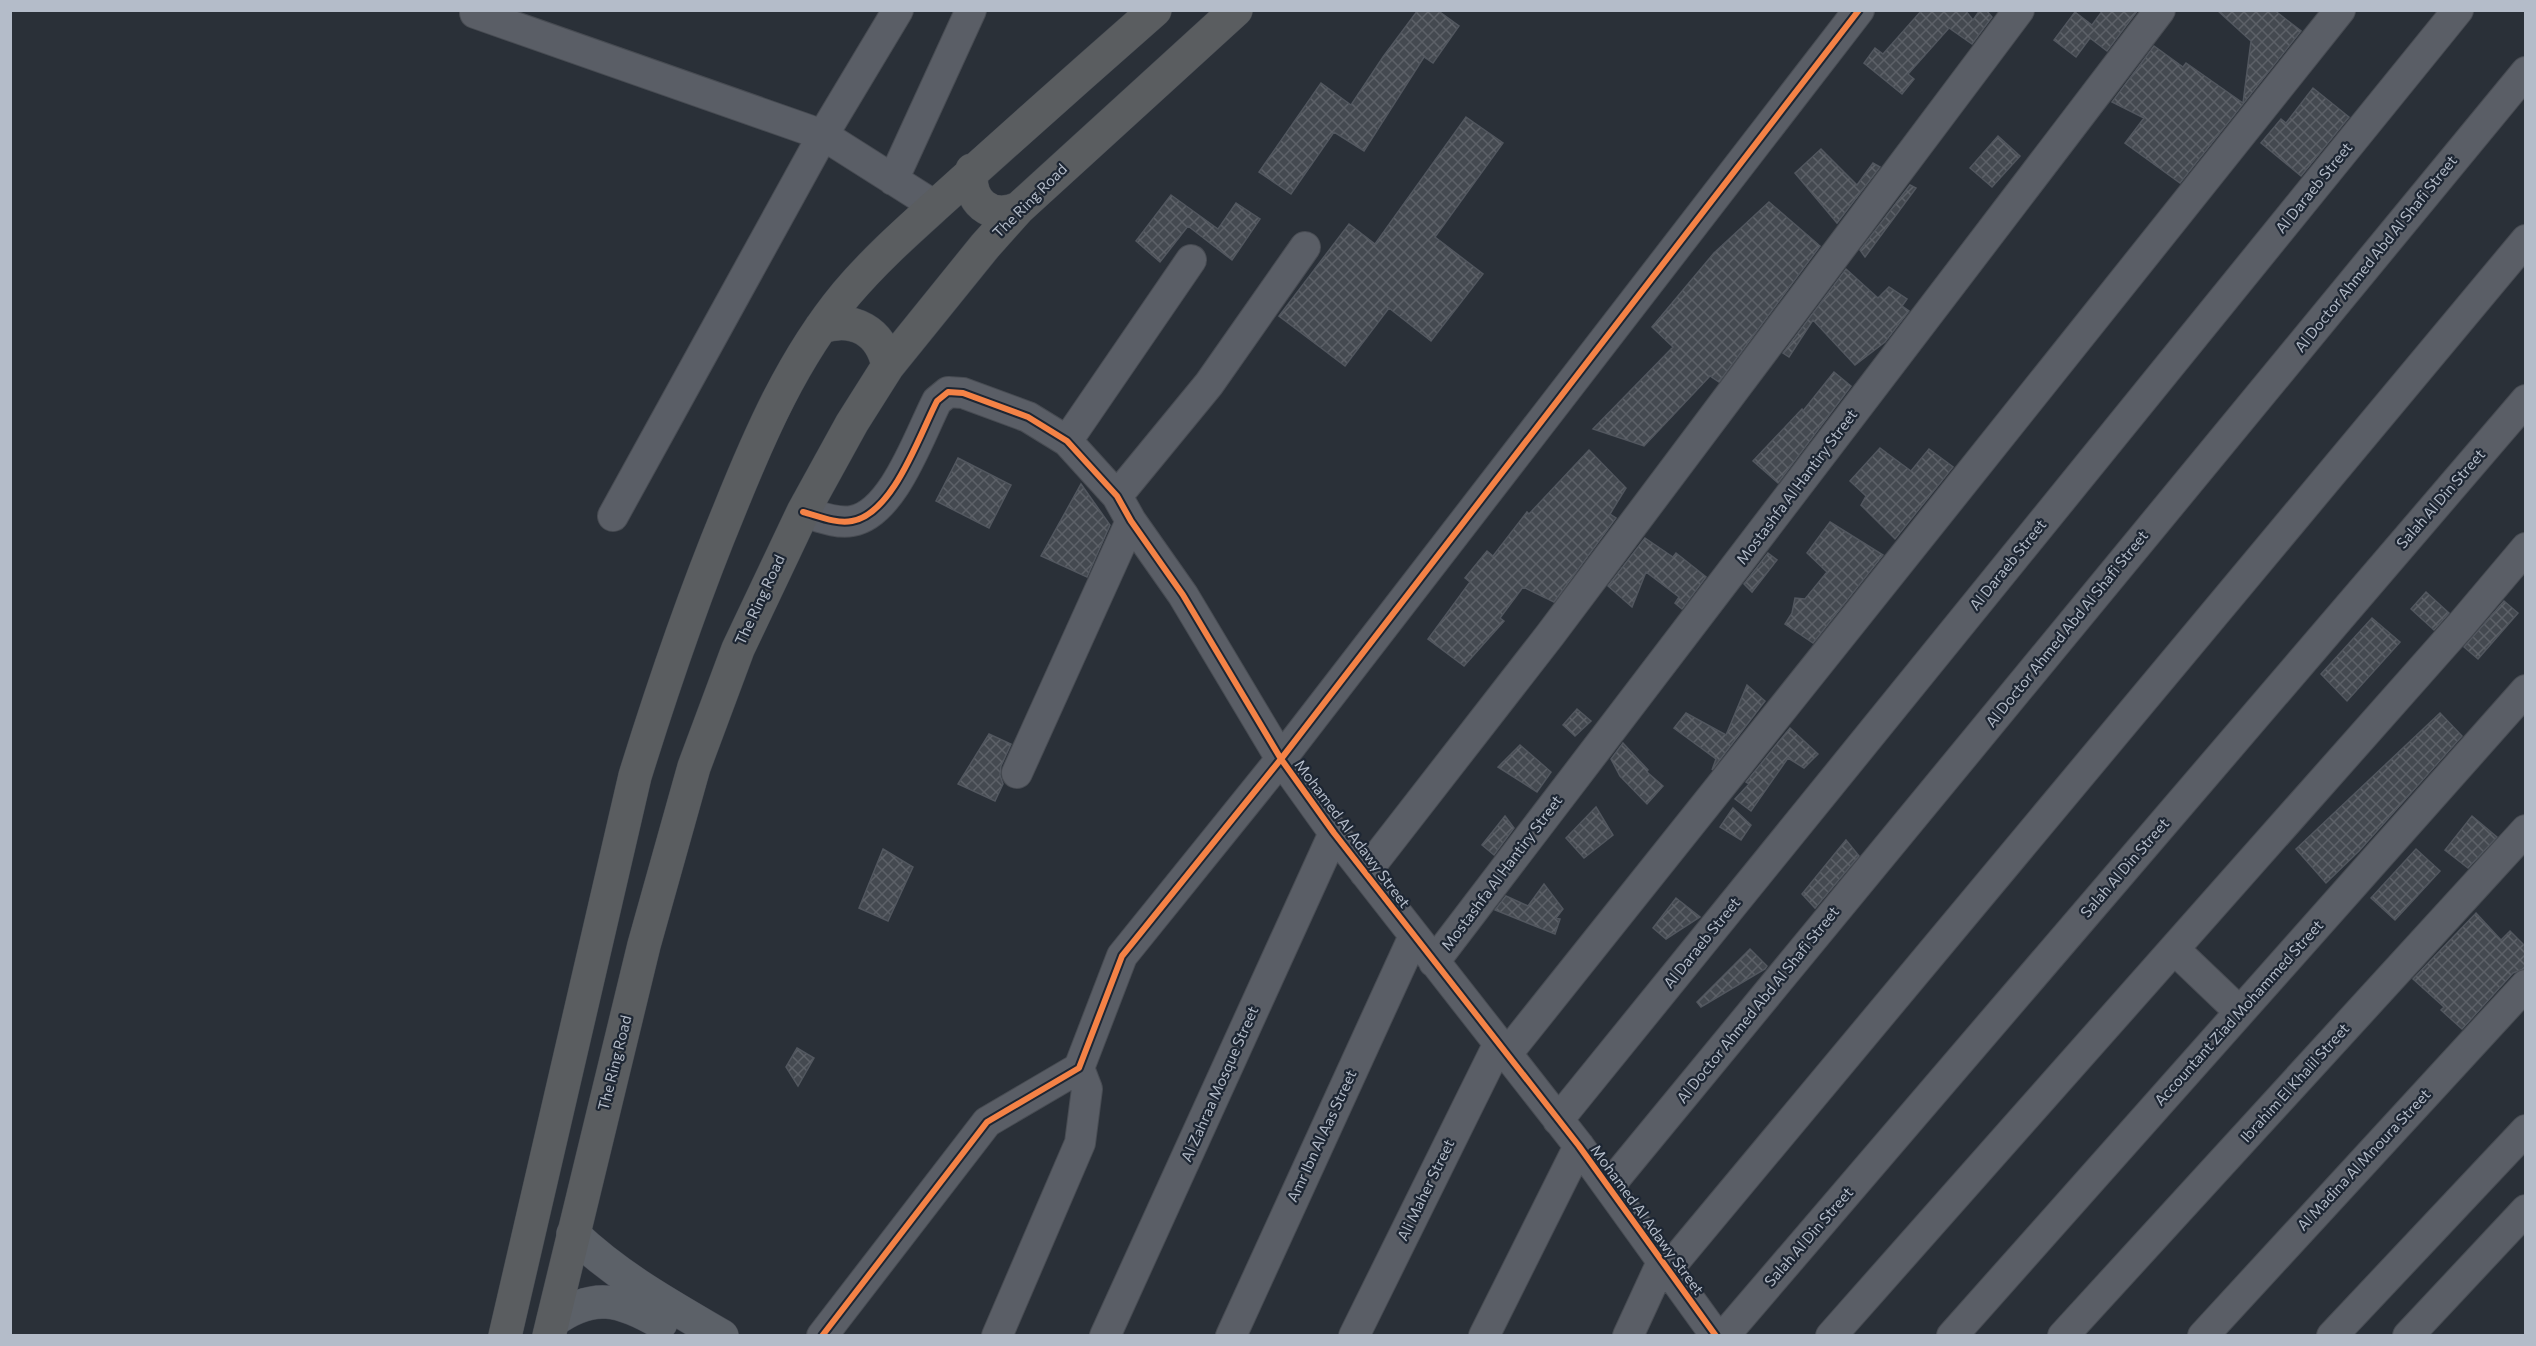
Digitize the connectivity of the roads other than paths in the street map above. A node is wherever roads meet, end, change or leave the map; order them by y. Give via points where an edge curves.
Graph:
1 (898, 10) edge
2 (970, 10) edge
3 (1155, 10) edge
4 (1236, 10) edge
5 (1859, 10) edge
6 (2019, 10) edge
7 (2160, 10) edge
8 (2340, 10) edge
9 (2458, 10) edge
10 (475, 13) dead end
11 (2526, 72) edge
12 (823, 135) junction
13 (972, 170) junction
14 (893, 180) junction
15 (935, 206) junction
16 (1019, 208) junction
17 (2526, 240) edge
18 (1305, 247) dead end
19 (1191, 260) dead end
20 (821, 327) junction
21 (888, 366) junction
22 (2526, 400) edge
23 (1067, 441) junction
24 (1124, 508) junction
25 (803, 512) junction
26 (613, 516) dead end
27 (2526, 548) edge
28 (2526, 690) edge
29 (1281, 759) junction
30 (1017, 772) dead end
31 (2526, 830) edge
32 (1334, 833) junction
33 (1365, 873) junction
34 (1414, 936) junction
35 (2174, 949) junction
36 (1434, 962) junction
37 (2526, 985) edge
38 (2240, 1012) junction
39 (1502, 1050) junction
40 (1079, 1068) junction
41 (1558, 1120) junction
42 (2526, 1130) edge
43 (1579, 1146) junction
44 (1609, 1186) junction
45 (2526, 1210) edge
46 (573, 1234) junction
47 (1666, 1264) junction
48 (550, 1328) edge
49 (505, 1335) edge
50 (681, 1335) edge
51 (722, 1335) edge
52 (822, 1335) edge
53 (997, 1335) edge
54 (1105, 1335) edge
55 (1231, 1335) edge
56 (1354, 1335) edge
57 (1484, 1335) edge
58 (1628, 1335) edge
59 (1716, 1335) edge
60 (1724, 1335) edge
61 (1831, 1335) edge
62 (1952, 1335) edge
63 (2063, 1335) edge
64 (2203, 1335) edge
65 (2332, 1335) edge
66 (2408, 1335) edge

1 - 12 street
2 - 14 street
3 - 13 highway
4 - 16 highway, The Ring Road
5 - 29 street
6 - 33 street via 1557,626
7 - 36 street, Mostashfa Al Hantiry Street
8 - 39 street, Ali Maher Street
9 - 41 street, Al Daraeb Street
10 - 12 street
11 - 44 street, Al Doctor Ahmed Abd Al Shafi Street
12 - 14 street
12 - 26 street
13 - 15 highway
13 - 16 highway via 972,193 978,202 998,213
14 - 15 street
15 - 20 highway via 873,263
16 - 21 highway, The Ring Road
17 - 47 street
18 - 24 street
19 - 23 street
20 - 21 highway via 846,322 859,325 879,341
20 - 49 highway via 784,388 737,489 635,776
21 - 25 highway, The Ring Road
22 - 60 street, Salah Al Din Street
23 - 24 street, Mohamed Al Adawy Street
23 - 25 street, Mohamed Al Adawy Street via 1028,417 963,393 948,392 936,401 893,489 876,511 850,522
24 - 29 street, Mohamed Al Adawy Street via 1183,595
24 - 30 street
25 - 46 highway, The Ring Road via 742,640 694,767 644,945
27 - 35 street
28 - 38 street, Accountant Ziad Mohammed Street
29 - 32 street, Mohamed Al Adawy Street
29 - 40 street via 1122,956
31 - 63 street, Ibrahim El Khalil Street
32 - 33 street, Mohamed Al Adawy Street
32 - 54 street, Al Zahraa Mosque Street
33 - 34 street, Mohamed Al Adawy Street
34 - 36 street, Mohamed Al Adawy Street
34 - 55 street, Amr Ibn Al Aas Street
35 - 38 street
35 - 61 street
36 - 39 street, Mohamed Al Adawy Street
37 - 64 street, Al Madina Al Mnoura Street
38 - 62 street, Accountant Ziad Mohammed Street
39 - 41 street, Mohamed Al Adawy Street
39 - 56 street, Ali Maher Street
40 - 52 street via 987,1122
40 - 53 street via 1087,1089 1080,1143
41 - 43 street, Mohamed Al Adawy Street
42 - 65 street
43 - 44 street, Mohamed Al Adawy Street
43 - 57 street
44 - 47 street, Mohamed Al Adawy Street
45 - 66 street
46 - 48 highway, The Ring Road
46 - 51 main road via 636,1286
47 - 58 street
47 - 59 street, Mohamed Al Adawy Street
48 - 50 main road via 578,1306 608,1301 627,1305

